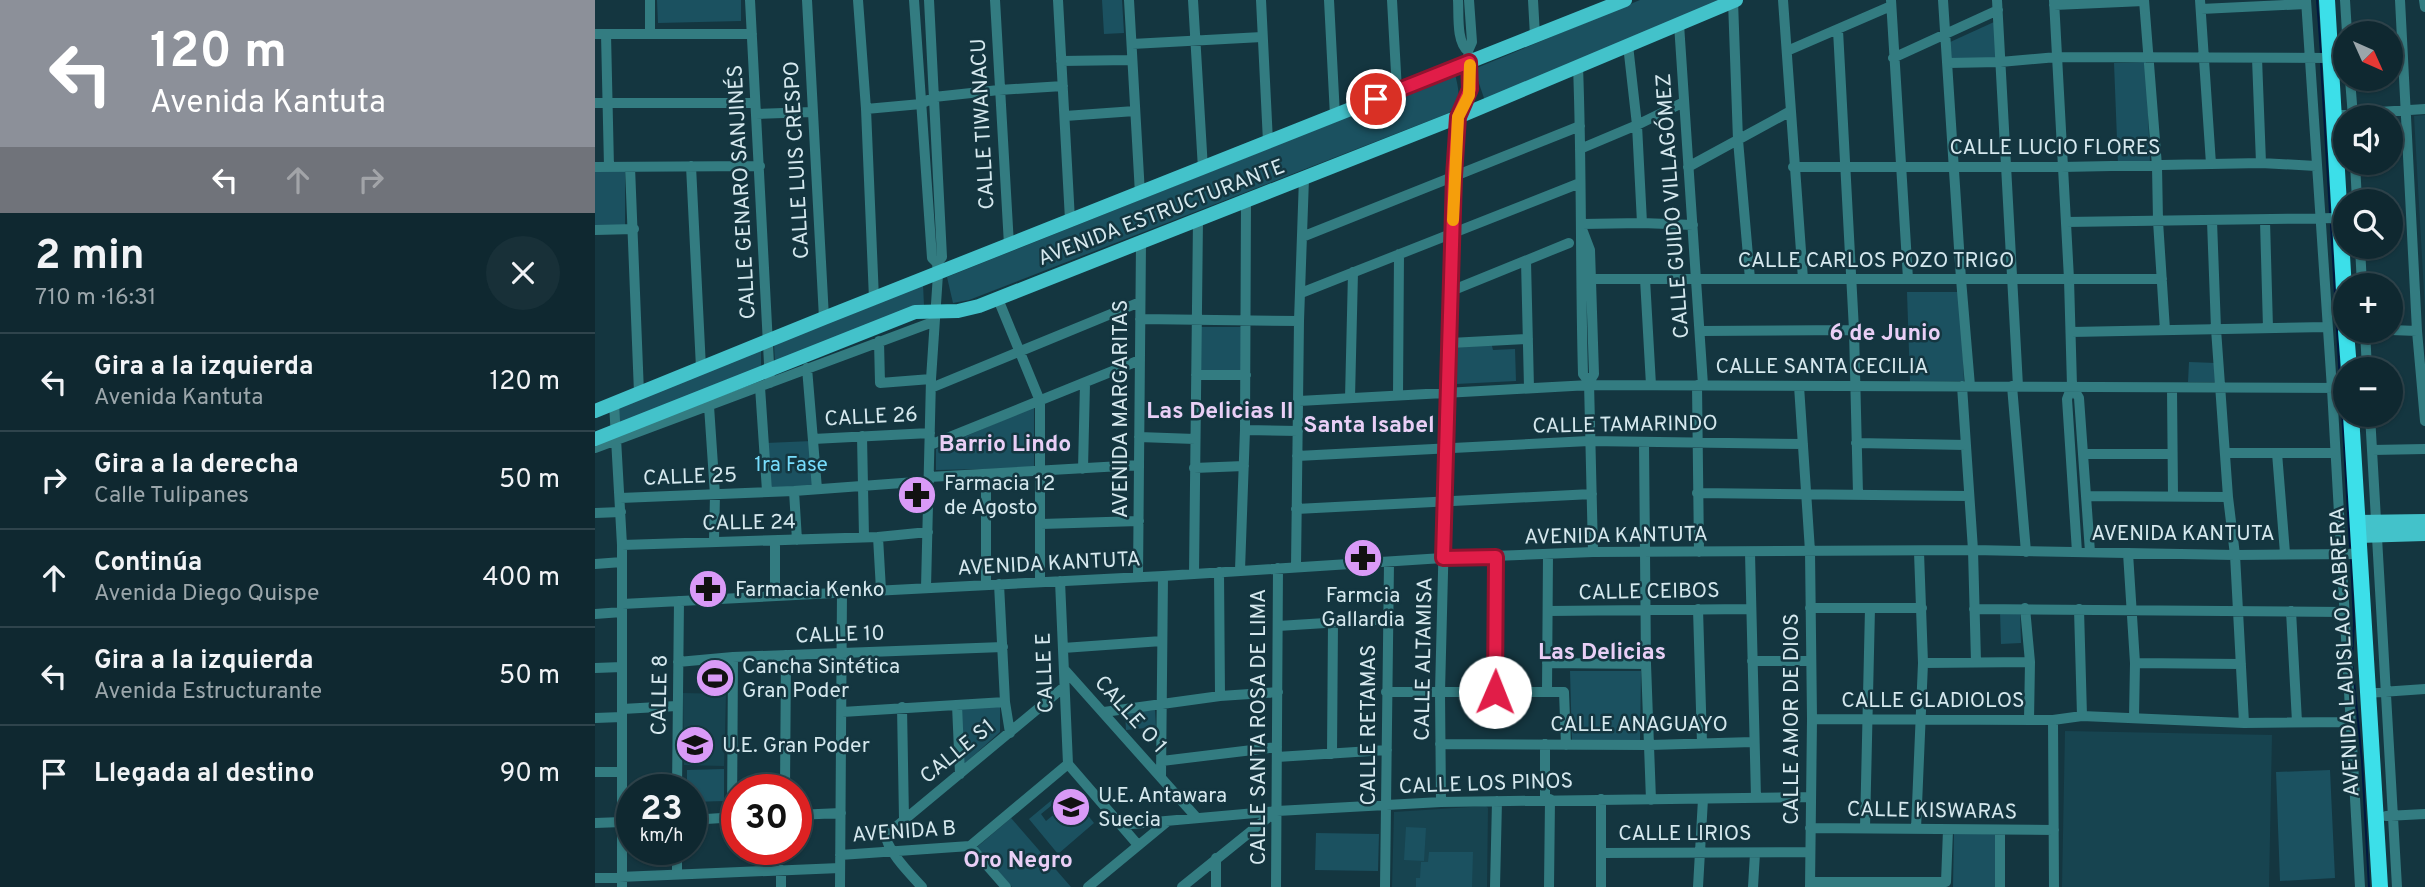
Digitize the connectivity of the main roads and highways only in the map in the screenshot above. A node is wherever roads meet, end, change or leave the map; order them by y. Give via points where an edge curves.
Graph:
1 (1625, 0) edge
2 (2327, 0) edge
3 (1734, 1) edge
4 (1592, 7) edge
5 (2343, 273) edge
6 (595, 411) edge
7 (2352, 427) edge
8 (595, 439) edge
9 (2425, 521) edge
10 (2376, 528) junction
11 (2358, 529) junction
12 (2425, 534) edge
13 (2380, 887) edge

1 - 4 main road, AVENIDA ESTRUCTURANTE
2 - 5 highway via 2321,58 2333,115
3 - 8 main road, AVENIDA ESTRUCTURANTE via 1458,117 998,299 935,316 915,312 767,380
4 - 6 main road, AVENIDA ESTRUCTURANTE via 1535,36 1469,56 1397,91 1203,169 1009,245 937,268 874,299
7 - 11 highway, AVENIDA LADISLAO CABRERA
9 - 10 main road
10 - 11 main road
10 - 12 main road
11 - 13 highway, AVENIDA LADISLAO CABRERA via 2367,694 2383,816

